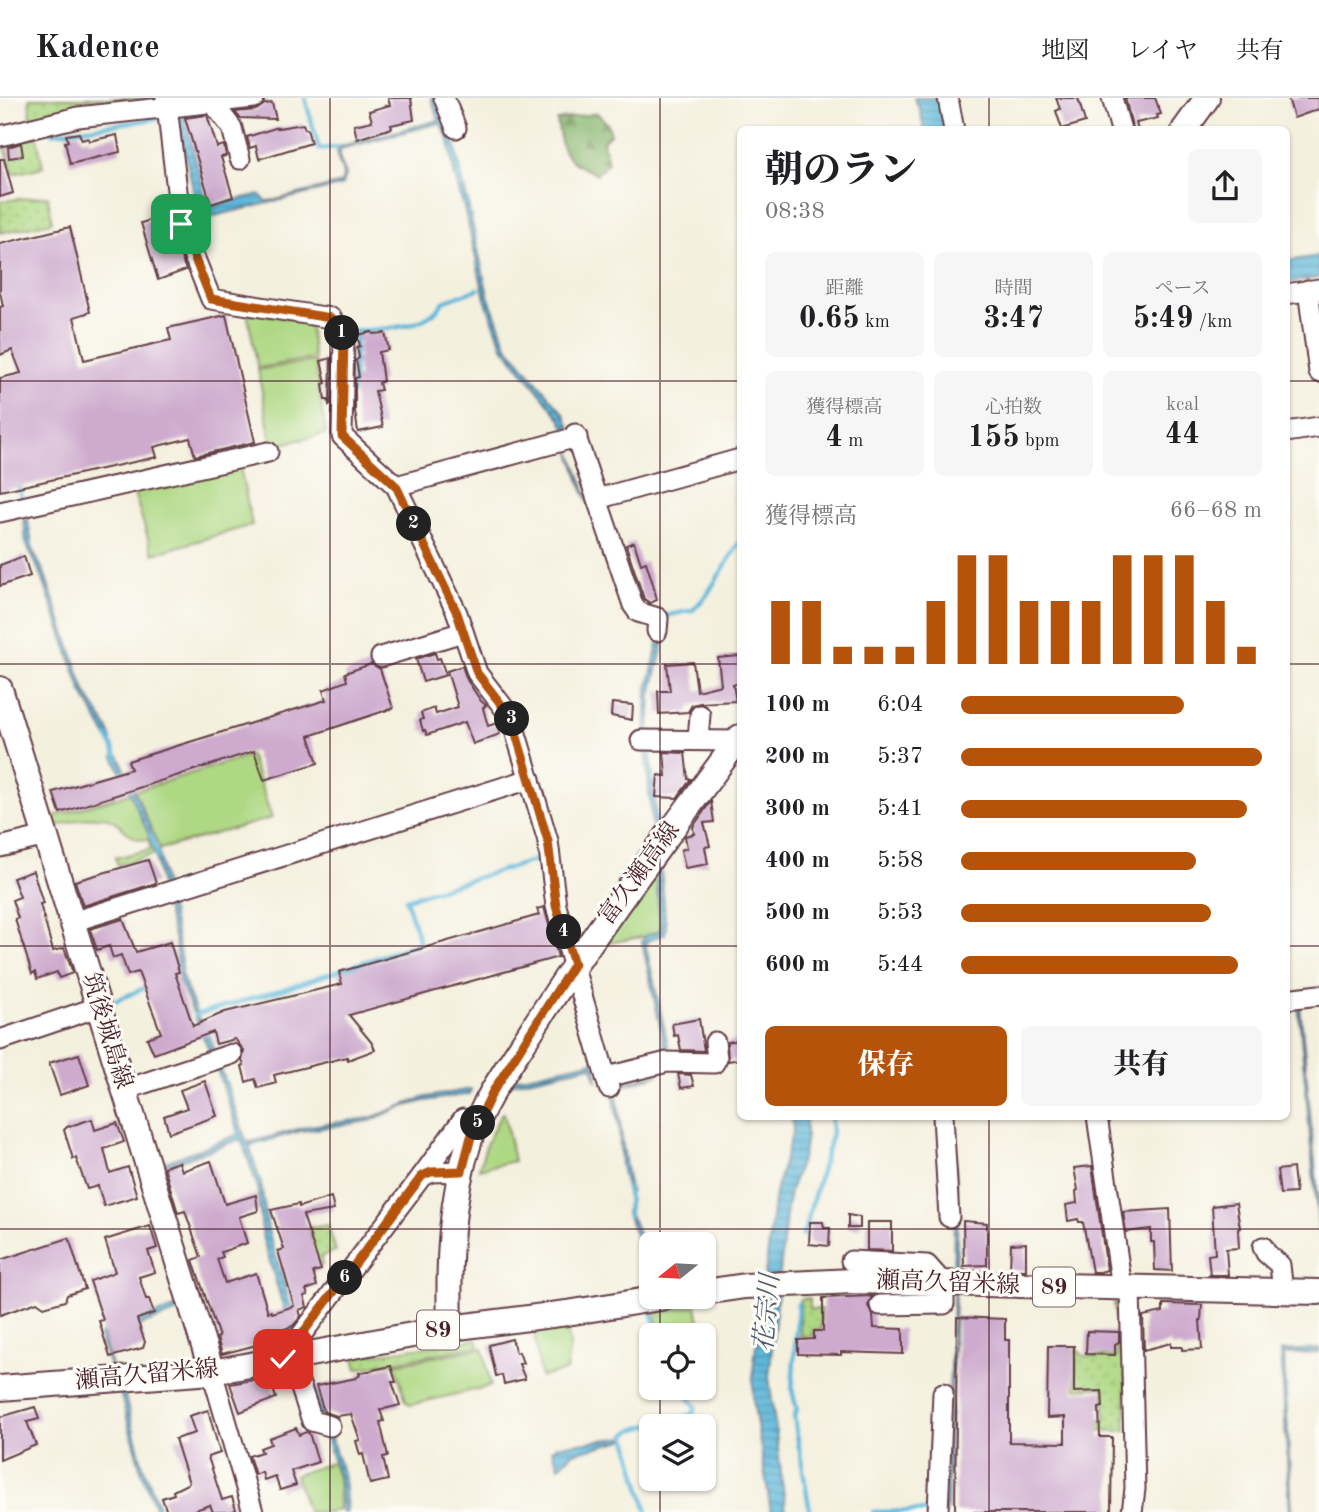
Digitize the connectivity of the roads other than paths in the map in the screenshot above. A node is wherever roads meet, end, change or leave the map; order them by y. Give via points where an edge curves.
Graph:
1 (254, 98) edge
2 (444, 98) edge
3 (948, 98) edge
4 (1112, 98) edge
5 (1207, 98) edge
6 (167, 103) edge
7 (213, 103) junction
8 (953, 126) edge
9 (1120, 126) edge
10 (1187, 126) edge
11 (456, 128) dead end
12 (0, 135) edge
13 (240, 159) dead end
14 (1313, 289) edge
15 (1290, 293) edge
16 (1319, 372) edge
17 (1319, 427) edge
18 (1290, 431) edge
19 (268, 452) dead end
20 (737, 460) edge
21 (396, 486) junction
22 (597, 499) junction
23 (0, 512) edge
24 (657, 631) dead end
25 (463, 632) junction
26 (381, 657) dead end
27 (0, 689) edge
28 (700, 715) dead end
29 (698, 739) junction
30 (737, 739) edge
31 (641, 740) dead end
32 (737, 742) edge
33 (530, 779) junction
34 (46, 836) junction
35 (0, 846) edge
36 (72, 922) junction
37 (574, 964) junction
38 (1319, 995) edge
39 (1290, 999) edge
40 (98, 1007) junction
41 (0, 1040) edge
42 (715, 1042) dead end
43 (232, 1054) dead end
44 (124, 1090) junction
45 (463, 1119) dead end
46 (943, 1120) edge
47 (1098, 1120) edge
48 (462, 1171) junction
49 (422, 1176) junction
50 (949, 1217) dead end
51 (1264, 1247) dead end
52 (851, 1261) dead end
53 (944, 1284) junction
54 (1126, 1289) junction
55 (716, 1291) edge
56 (1283, 1292) junction
57 (1319, 1292) edge
58 (639, 1301) edge
59 (880, 1305) dead end
60 (450, 1328) junction
61 (287, 1358) junction
62 (212, 1372) junction
63 (0, 1388) edge
64 (943, 1393) dead end
65 (330, 1426) dead end
66 (253, 1512) edge
67 (938, 1512) edge
68 (1132, 1512) edge

1 - 7 street
2 - 11 street
3 - 8 street
4 - 9 street
5 - 10 main road
6 - 7 street
6 - 12 street
6 - 21 street via 181,224 211,299 331,318 344,336 342,436
7 - 13 street via 232,128
14 - 15 street
14 - 16 street
17 - 18 street
19 - 23 street
20 - 22 street
21 - 22 street via 576,435
21 - 25 street
22 - 24 street via 633,605 638,612 658,618
25 - 26 street
25 - 33 street via 477,673 511,717
27 - 34 main road, 筑後城島線
28 - 29 street
29 - 30 street
29 - 31 street
32 - 37 main road, 富久瀬高線
33 - 36 street
33 - 37 street via 548,841 556,906
34 - 35 street
34 - 36 main road, 筑後城島線
36 - 40 main road, 筑後城島線
37 - 42 street via 608,1083 667,1062 714,1063 718,1058
37 - 48 main road, 富久瀬高線 via 492,1093 471,1137
38 - 39 street
40 - 41 street
40 - 44 main road, 筑後城島線
43 - 44 street
44 - 62 main road, 筑後城島線
45 - 49 street
46 - 50 street
47 - 54 street
48 - 49 street
48 - 60 main road, 富久瀬高線 via 454,1199 450,1248
49 - 61 street
51 - 56 street via 1280,1265
52 - 53 street via 927,1265
53 - 54 main road, 瀬高久留米線 / 89
53 - 55 main road, 瀬高久留米線 / 89 via 854,1281
53 - 59 street via 944,1304
54 - 56 main road, 瀬高久留米線 / 89
54 - 68 street via 1135,1489
56 - 57 main road, 瀬高久留米線 / 89
58 - 60 main road, 瀬高久留米線 / 89
60 - 61 main road, 瀬高久留米線 / 89
61 - 62 main road, 瀬高久留米線 / 89
61 - 65 street via 312,1421
62 - 63 main road, 瀬高久留米線 / 89
62 - 66 street
64 - 67 street

